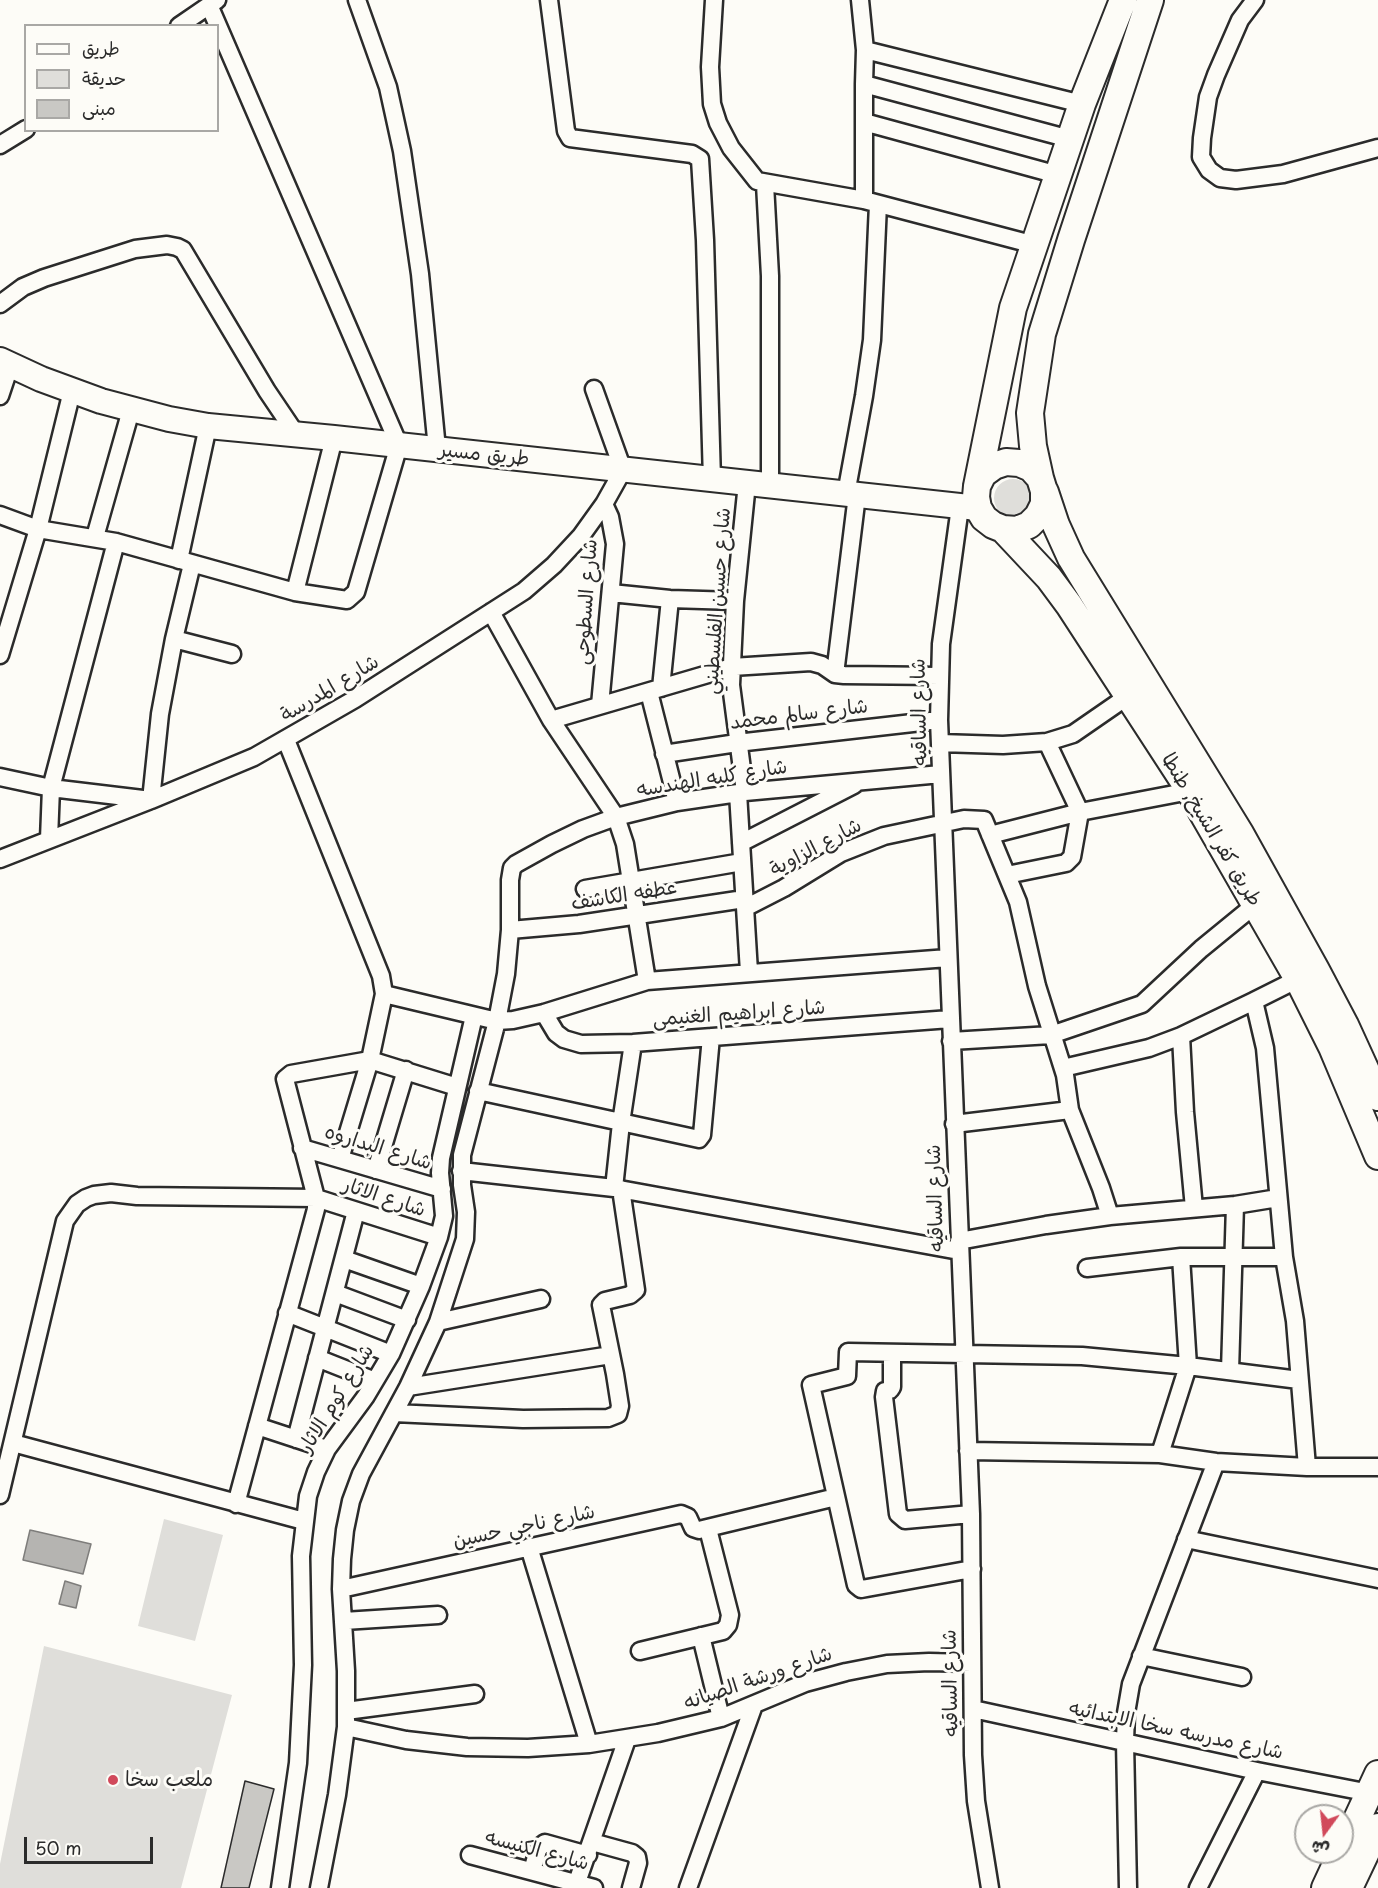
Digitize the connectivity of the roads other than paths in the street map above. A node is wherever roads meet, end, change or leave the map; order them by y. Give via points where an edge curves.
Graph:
1 (357, 0) edge
2 (549, 0) edge
3 (714, 0) edge
4 (860, 0) edge
5 (1123, 0) edge
6 (1150, 0) edge
7 (1255, 0) edge
8 (213, 3) edge
9 (182, 24) edge
10 (865, 50) junction
11 (864, 84) junction
12 (1082, 104) junction
13 (864, 122) junction
14 (24, 130) edge
15 (1070, 139) junction
16 (0, 146) edge
17 (1378, 148) edge
18 (1058, 175) junction
19 (765, 183) junction
20 (871, 202) junction
21 (1035, 244) junction
22 (0, 304) edge
23 (5, 363) edge
24 (594, 389) dead end
25 (72, 391) junction
26 (0, 396) edge
27 (131, 410) junction
28 (208, 426) junction
29 (296, 434) junction
30 (334, 438) junction
31 (399, 445) junction
32 (437, 449) junction
33 (623, 470) junction
34 (712, 480) junction
35 (758, 485) junction
36 (1042, 485) junction
37 (852, 495) junction
38 (972, 500) junction
39 (604, 504) junction
40 (0, 515) edge
41 (38, 529) junction
42 (1004, 529) junction
43 (95, 537) junction
44 (116, 542) junction
45 (186, 562) junction
46 (295, 592) junction
47 (611, 593) junction
48 (670, 599) junction
49 (735, 601) junction
50 (491, 612) junction
51 (174, 639) junction
52 (232, 654) dead end
53 (0, 655) edge
54 (732, 667) junction
55 (835, 674) junction
56 (939, 676) junction
57 (655, 690) junction
58 (1128, 696) junction
59 (600, 705) junction
60 (551, 720) junction
61 (939, 720) junction
62 (286, 740) junction
63 (1047, 742) junction
64 (737, 743) junction
65 (940, 743) junction
66 (664, 754) junction
67 (942, 774) junction
68 (0, 777) edge
69 (863, 781) junction
70 (51, 788) junction
71 (1190, 791) junction
72 (741, 793) junction
73 (151, 800) junction
74 (676, 802) junction
75 (1080, 812) junction
76 (616, 817) junction
77 (943, 824) junction
78 (990, 835) junction
79 (49, 839) junction
80 (741, 843) junction
81 (0, 859) edge
82 (742, 862) junction
83 (1007, 875) junction
84 (632, 881) junction
85 (585, 889) dead end
86 (745, 903) junction
87 (1256, 904) junction
88 (637, 915) junction
89 (510, 930) junction
90 (948, 958) junction
91 (749, 972) junction
92 (1298, 979) junction
93 (647, 981) junction
94 (384, 994) junction
95 (1254, 1001) junction
96 (544, 1013) junction
97 (474, 1016) junction
98 (950, 1019) junction
99 (496, 1021) junction
100 (1052, 1035) junction
101 (1181, 1036) junction
102 (711, 1037) junction
103 (951, 1041) junction
104 (633, 1043) junction
105 (370, 1060) junction
106 (1063, 1068) junction
107 (406, 1070) junction
108 (457, 1087) junction
109 (478, 1091) junction
110 (1378, 1097) edge
111 (1070, 1110) junction
112 (621, 1123) junction
113 (954, 1124) junction
114 (303, 1148) junction
115 (1378, 1156) edge
116 (340, 1159) junction
117 (376, 1170) junction
118 (461, 1171) junction
119 (618, 1188) junction
120 (442, 1189) junction
121 (316, 1198) junction
122 (1278, 1198) junction
123 (1235, 1205) junction
124 (1194, 1208) junction
125 (356, 1211) junction
126 (1110, 1216) junction
127 (439, 1237) junction
128 (959, 1246) junction
129 (1181, 1257) junction
130 (1233, 1257) junction
131 (1284, 1257) junction
132 (344, 1259) junction
133 (1087, 1268) dead end
134 (421, 1286) junction
135 (335, 1293) junction
136 (541, 1299) dead end
137 (287, 1313) junction
138 (406, 1320) junction
139 (438, 1322) junction
140 (325, 1328) junction
141 (892, 1353) junction
142 (391, 1354) junction
143 (611, 1355) junction
144 (964, 1355) junction
145 (317, 1358) junction
146 (1188, 1366) junction
147 (1230, 1371) junction
148 (1299, 1380) junction
149 (375, 1381) junction
150 (408, 1387) junction
151 (394, 1413) junction
152 (257, 1426) junction
153 (296, 1439) junction
154 (12, 1443) junction
155 (327, 1449) junction
156 (968, 1451) junction
157 (1160, 1454) junction
158 (1215, 1462) junction
159 (1307, 1467) junction
160 (1378, 1467) edge
161 (0, 1495) edge
162 (836, 1497) junction
163 (236, 1504) junction
164 (970, 1514) junction
165 (304, 1521) junction
166 (708, 1528) junction
167 (1186, 1539) junction
168 (529, 1547) junction
169 (972, 1569) junction
170 (1378, 1579) edge
171 (342, 1589) junction
172 (438, 1615) dead end
173 (344, 1621) junction
174 (701, 1636) junction
175 (640, 1651) dead end
176 (1141, 1656) junction
177 (971, 1663) junction
178 (1242, 1677) dead end
179 (475, 1695) dead end
180 (754, 1706) junction
181 (973, 1709) junction
182 (721, 1718) junction
183 (346, 1719) junction
184 (627, 1739) junction
185 (1125, 1742) junction
186 (589, 1744) junction
187 (1257, 1771) junction
188 (1374, 1783) edge
189 (1378, 1827) edge
190 (590, 1849) junction
191 (470, 1855) dead end
192 (532, 1871) junction
193 (576, 1886) edge
194 (280, 1888) edge
195 (319, 1888) edge
196 (594, 1888) edge
197 (631, 1888) edge
198 (688, 1888) edge
199 (990, 1888) edge
200 (1128, 1888) edge
201 (1198, 1888) edge
202 (1325, 1888) edge
203 (1349, 1888) edge

1 - 32 street via 388,87 402,151 420,274
2 - 34 street via 570,138 692,154 700,159
3 - 19 street via 712,104 731,148 751,176
4 - 10 street
5 - 12 main road
6 - 36 main road, طريق كفر الشيخ, طنطا via 1042,334 1030,413 1032,446
7 - 17 street via 1240,20 1208,97 1201,157 1209,170 1220,178 1236,180 1283,174
8 - 9 street
8 - 31 street
10 - 11 street
10 - 12 street
11 - 13 street
11 - 15 street
12 - 15 main road
13 - 18 street
13 - 20 street
14 - 16 street
15 - 18 main road
18 - 21 main road
19 - 20 street
19 - 35 street, شارع حسين الفلسطيني via 770,276
20 - 21 street
20 - 37 street via 872,340
21 - 38 main road via 1012,308
22 - 29 street via 44,278 135,249 177,247 183,250
23 - 25 street, طريق مسير
23 - 26 street
24 - 33 street
25 - 27 street, طريق مسير
25 - 41 street
27 - 28 street, طريق مسير
27 - 43 street
28 - 29 street, طريق مسير
28 - 45 street
29 - 30 street, طريق مسير
30 - 31 street, طريق مسير
30 - 46 street
31 - 32 street, طريق مسير
31 - 46 street via 355,594 348,600
32 - 33 street, طريق مسير
33 - 34 street, طريق مسير
33 - 39 street, شارع المدرسة
34 - 35 street, طريق مسير
35 - 37 street, طريق مسير
35 - 49 street, شارع حسين الفلسطيني
36 - 38 main road via 1031,468 1006,462 983,474
36 - 42 main road via 1044,504 1038,516 1017,530
36 - 110 main road, طريق كفر الشيخ, طنطا via 1071,558 1240,833 1340,1016
37 - 38 street, طريق مسير
37 - 55 street
38 - 42 main road via 984,518
38 - 56 street, شارع الساقيه via 940,644
39 - 47 street, شارع السطوحى via 615,544
39 - 50 street, شارع المدرسة via 554,565
40 - 41 street
41 - 43 street
41 - 53 street
42 - 58 main road, طريق كفر الشيخ, طنطا via 1049,578
43 - 44 street
44 - 45 street
44 - 70 street
45 - 46 street
45 - 51 street
47 - 48 street
47 - 59 street, شارع السطوحى
48 - 49 street
48 - 57 street
49 - 54 street, شارع حسين الفلسطيني
50 - 60 street
50 - 62 street, شارع المدرسة
51 - 52 street
51 - 73 street via 160,714
54 - 55 street via 811,662
54 - 57 street
54 - 64 street, شارع حسين الفلسطيني
55 - 56 street
56 - 61 street, شارع الساقيه
57 - 59 street
57 - 66 street
58 - 63 street via 1073,734
58 - 71 main road, طريق كفر الشيخ, طنطا
59 - 60 street
60 - 76 street
61 - 64 street, شارع سالم محمد
61 - 65 street, شارع الساقيه
62 - 73 street, شارع المدرسة via 222,772
62 - 94 street via 381,976
63 - 65 street
63 - 75 street
64 - 66 street, شارع سالم محمد
64 - 72 street, شارع حسين الفلسطيني
65 - 67 street, شارع الساقيه
66 - 74 street
67 - 69 street, شارع كليه الهندسه
67 - 77 street, شارع الساقيه
68 - 70 street
69 - 72 street, شارع كليه الهندسه
69 - 80 street
70 - 73 street
70 - 79 street
71 - 75 street
71 - 87 main road, طريق كفر الشيخ, طنطا
72 - 74 street, شارع كليه الهندسه
72 - 80 street, شارع حسين الفلسطيني
73 - 79 street, شارع المدرسة
74 - 76 street, شارع كليه الهندسه
75 - 78 street
75 - 83 street via 1068,862
76 - 84 street
76 - 89 street, شارع كليه الهندسه via 573,834 512,868
77 - 78 street, شارع الزاوية via 982,819
77 - 86 street, شارع الزاوية via 884,836 841,853 784,888
77 - 90 street, شارع الساقيه
78 - 83 street
79 - 81 street, شارع المدرسة
80 - 82 street, شارع حسين الفلسطيني
82 - 84 street
82 - 86 street, شارع حسين الفلسطيني
83 - 100 street via 1018,902
84 - 85 street
84 - 88 street
86 - 88 street, عطفه الكاشف
86 - 91 street, شارع حسين الفلسطيني
87 - 92 main road, طريق كفر الشيخ, طنطا
87 - 100 street via 1142,1004
88 - 89 street, عطفه الكاشف
88 - 93 street
89 - 99 street, شارع كليه الهندسه
90 - 91 street
90 - 98 street, شارع الساقيه
91 - 93 street
92 - 95 street
92 - 115 main road, طريق كفر الشيخ, طنطا
93 - 96 street
94 - 97 street
94 - 105 street
95 - 101 street
95 - 122 street via 1265,1048
96 - 99 street
96 - 104 street, شارع ابراهيم الغنيمى via 556,1033 572,1042
97 - 99 street
97 - 108 street, شارع كوم الاثار
98 - 102 street, شارع ابراهيم الغنيمى
98 - 103 street, شارع الساقيه
99 - 109 street
100 - 103 street
100 - 106 street
101 - 106 street via 1131,1053
101 - 124 street
102 - 104 street, شارع ابراهيم الغنيمى
102 - 112 street via 699,1139
103 - 113 street, شارع الساقيه
104 - 112 street
105 - 107 street
105 - 114 street via 286,1077
105 - 116 street
106 - 111 street
107 - 108 street
107 - 117 street
108 - 120 street, شارع كوم الاثار via 441,1158
109 - 112 street
109 - 118 street
111 - 113 street
111 - 126 street
112 - 119 street
113 - 128 street, شارع الساقيه
114 - 116 street, شارع البداروه
114 - 121 street
116 - 117 street, شارع البداروه
117 - 120 street, شارع البداروه
118 - 119 street
118 - 139 street via 465,1239
119 - 128 street
119 - 143 street via 636,1290 601,1305
120 - 127 street, شارع كوم الاثار via 444,1216
121 - 125 street, شارع الاثار
121 - 137 street via 315,1215
121 - 154 street, شارع الاثار via 102,1193 77,1204 65,1221
122 - 123 street
122 - 131 street
123 - 124 street
123 - 130 street
124 - 126 street
125 - 127 street, شارع الاثار
125 - 132 street
126 - 128 street via 1046,1225
127 - 134 street, شارع كوم الاثار
128 - 144 street, شارع الساقيه
129 - 130 street
129 - 133 street
129 - 146 street
130 - 131 street
130 - 147 street
131 - 148 street via 1295,1322
132 - 134 street
132 - 135 street
134 - 138 street, شارع كوم الاثار
135 - 138 street
135 - 140 street
136 - 139 street
137 - 140 street
137 - 152 street
138 - 142 street, شارع كوم الاثار
139 - 150 street
140 - 142 street
140 - 145 street
141 - 144 street
141 - 162 street via 848,1352 847,1376 811,1384
141 - 164 street via 892,1387 884,1397 898,1514 905,1520
142 - 149 street, شارع كوم الاثار
143 - 150 street
143 - 151 street via 620,1406 612,1418 523,1419
144 - 146 street via 1082,1356
144 - 156 street, شارع الساقيه
145 - 149 street
145 - 153 street
146 - 147 street
146 - 157 street
147 - 148 street
148 - 159 street
149 - 155 street, شارع كوم الاثار
150 - 151 street
151 - 171 street via 351,1501
152 - 153 street
152 - 163 street
153 - 155 street
154 - 161 street, شارع الاثار
154 - 163 street
155 - 165 street, شارع كوم الاثار via 308,1496
156 - 157 street
156 - 164 street, شارع الساقيه
157 - 158 street
158 - 159 street
158 - 167 street
159 - 160 street
162 - 166 street
162 - 169 street via 854,1580 861,1588
163 - 165 street
164 - 169 street, شارع الساقيه
165 - 194 street, شارع كوم الاثار via 302,1714
166 - 168 street, شارع ناجي حسين via 695,1530 683,1514
166 - 174 street via 730,1620 723,1631
167 - 170 street
167 - 176 street
168 - 171 street, شارع ناجي حسين
168 - 186 street
169 - 177 street, شارع الساقيه
171 - 173 street
172 - 173 street
173 - 183 street
174 - 175 street
174 - 182 street
176 - 178 street
176 - 185 street via 1131,1684
177 - 180 street, شارع ورشة الصيانه via 898,1664 846,1672 805,1683
177 - 181 street, شارع الساقيه
179 - 183 street
180 - 182 street, شارع ورشة الصيانه
180 - 198 street
181 - 185 street, شارع مدرسه سخا الابتدائيه
181 - 199 street, شارع الساقيه via 976,1801
182 - 184 street, شارع ورشة الصيانه
183 - 186 street, شارع ورشة الصيانه via 406,1740 467,1747
183 - 195 street via 337,1795
184 - 186 street, شارع ورشة الصيانه
184 - 190 street
185 - 187 street, شارع مدرسه سخا الابتدائيه
185 - 200 street
187 - 188 street, شارع مدرسه سخا الابتدائيه
187 - 201 street
188 - 202 main road
189 - 203 main road
190 - 192 street via 545,1843 538,1850
190 - 193 street
190 - 197 street via 632,1853 637,1857
191 - 192 street, شارع الكنيسه
192 - 193 street, شارع الكنيسه
193 - 196 street, شارع الكنيسه

